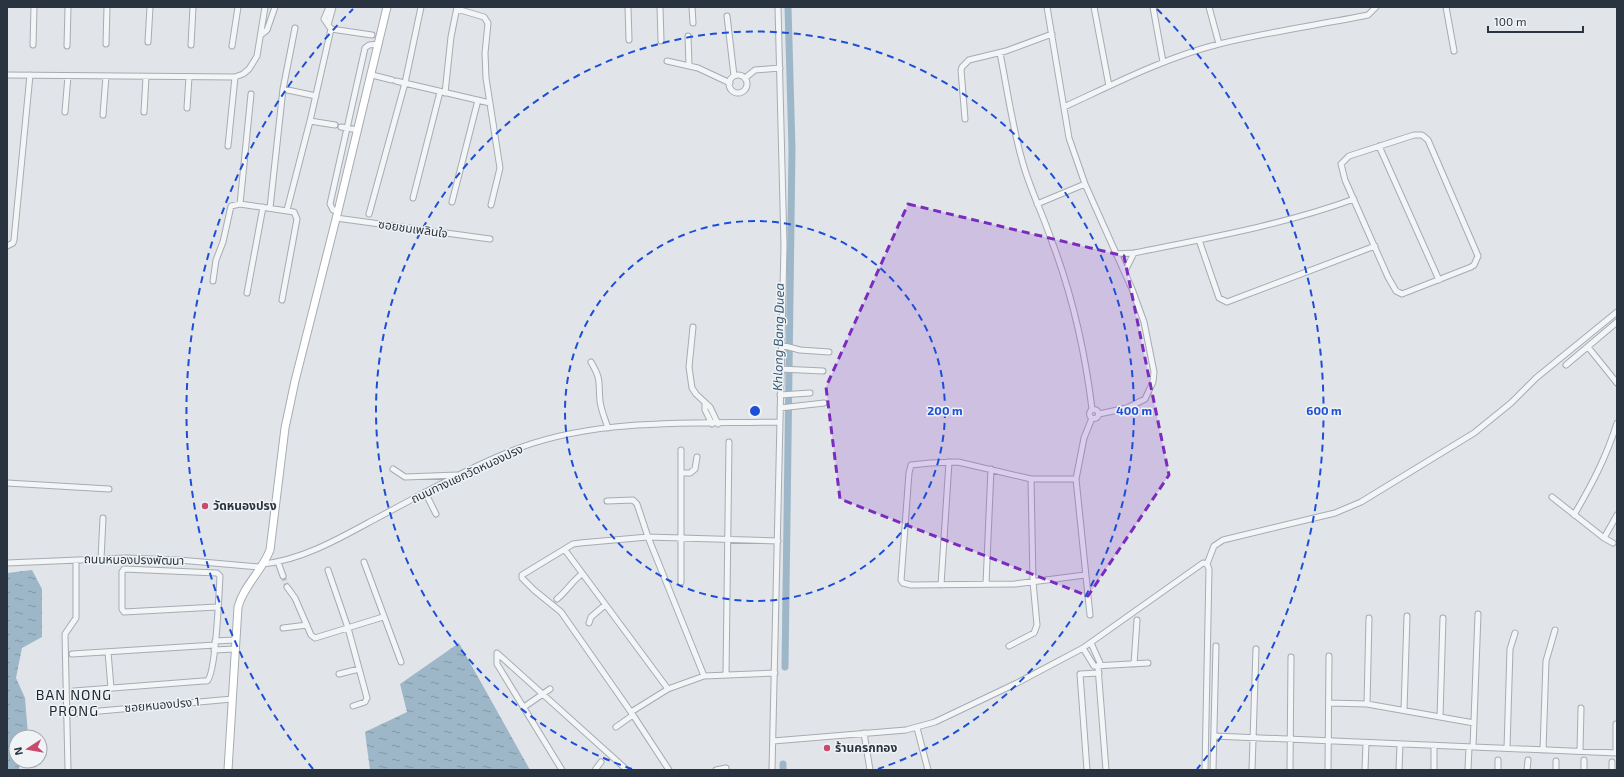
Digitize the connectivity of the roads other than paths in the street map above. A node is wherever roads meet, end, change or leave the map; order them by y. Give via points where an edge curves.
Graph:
1 (34, 7) edge
2 (68, 7) edge
3 (107, 7) edge
4 (150, 7) edge
5 (193, 7) edge
6 (238, 7) edge
7 (265, 7) edge
8 (275, 7) edge
9 (329, 7) edge
10 (333, 7) edge
11 (387, 7) edge
12 (420, 7) edge
13 (628, 7) edge
14 (660, 7) edge
15 (692, 7) edge
16 (778, 7) edge
17 (1047, 7) edge
18 (1094, 7) edge
19 (1153, 7) edge
20 (1209, 7) edge
21 (1376, 7) edge
22 (1446, 7) edge
23 (457, 8) edge
24 (727, 16) dead end
25 (693, 23) dead end
26 (330, 27) junction
27 (295, 28) dead end
28 (262, 34) junction
29 (1052, 34) junction
30 (372, 35) dead end
31 (688, 36) dead end
32 (629, 40) dead end
33 (661, 41) dead end
34 (148, 42) dead end
35 (106, 44) dead end
36 (379, 44) junction
37 (1218, 44) junction
38 (33, 45) dead end
39 (191, 45) dead end
40 (67, 46) dead end
41 (232, 46) dead end
42 (1454, 51) dead end
43 (1000, 53) junction
44 (666, 61) dead end
45 (1163, 62) junction
46 (689, 65) junction
47 (780, 68) junction
48 (7, 75) edge
49 (30, 75) junction
50 (68, 76) junction
51 (106, 76) junction
52 (375, 76) junction
53 (734, 76) junction
54 (146, 77) junction
55 (189, 77) junction
56 (235, 77) junction
57 (745, 78) junction
58 (405, 83) junction
59 (730, 83) junction
60 (1109, 86) junction
61 (283, 89) junction
62 (443, 92) junction
63 (251, 94) dead end
64 (316, 96) junction
65 (478, 100) junction
66 (490, 103) junction
67 (1064, 107) junction
68 (187, 108) dead end
69 (65, 112) dead end
70 (144, 112) dead end
71 (103, 114) dead end
72 (965, 119) dead end
73 (310, 121) junction
74 (335, 125) dead end
75 (341, 127) dead end
76 (348, 129) junction
77 (358, 130) junction
78 (228, 146) dead end
79 (1379, 146) junction
80 (1085, 184) junction
81 (413, 198) dead end
82 (1354, 199) junction
83 (452, 202) dead end
84 (240, 204) junction
85 (1037, 204) junction
86 (491, 205) dead end
87 (263, 207) junction
88 (270, 208) junction
89 (287, 210) junction
90 (338, 210) junction
91 (369, 214) dead end
92 (336, 218) junction
93 (490, 239) dead end
94 (1200, 240) junction
95 (7, 246) edge
96 (1375, 246) junction
97 (1134, 253) junction
98 (1116, 254) junction
99 (1125, 272) junction
100 (1439, 280) junction
101 (213, 281) dead end
102 (247, 293) dead end
103 (282, 300) dead end
104 (1617, 312) edge
105 (1617, 323) edge
106 (693, 327) dead end
107 (786, 346) junction
108 (1588, 347) junction
109 (829, 352) dead end
110 (591, 362) dead end
111 (1566, 365) dead end
112 (786, 369) junction
113 (822, 371) dead end
114 (1617, 383) edge
115 (810, 393) dead end
116 (782, 395) junction
117 (705, 403) junction
118 (824, 403) dead end
119 (782, 408) junction
120 (1092, 409) junction
121 (1099, 414) junction
122 (1092, 418) junction
123 (779, 422) junction
124 (1617, 423) edge
125 (712, 424) junction
126 (718, 424) junction
127 (608, 428) junction
128 (729, 442) dead end
129 (681, 450) dead end
130 (697, 457) dead end
131 (949, 462) junction
132 (393, 469) dead end
133 (991, 469) junction
134 (681, 472) junction
135 (458, 475) junction
136 (1031, 479) junction
137 (1076, 479) junction
138 (7, 483) edge
139 (109, 489) dead end
140 (426, 495) junction
141 (1552, 497) dead end
142 (607, 501) dead end
143 (436, 514) dead end
144 (1574, 515) junction
145 (1617, 515) edge
146 (103, 518) dead end
147 (648, 537) junction
148 (681, 538) junction
149 (1604, 538) junction
150 (727, 540) junction
151 (778, 541) junction
152 (1613, 543) dead end
153 (565, 550) junction
154 (101, 559) junction
155 (76, 560) junction
156 (364, 562) dead end
157 (7, 563) edge
158 (1206, 564) junction
159 (261, 565) junction
160 (279, 565) junction
161 (328, 570) dead end
162 (582, 574) junction
163 (282, 575) tunnel mouth
164 (1085, 575) junction
165 (681, 582) dead end
166 (1033, 582) junction
167 (986, 584) junction
168 (941, 585) junction
169 (287, 587) tunnel mouth
170 (557, 599) dead end
171 (605, 605) junction
172 (217, 607) junction
173 (1478, 614) dead end
174 (1090, 615) dead end
175 (1407, 616) dead end
176 (383, 617) junction
177 (1369, 618) dead end
178 (1443, 618) dead end
179 (1137, 620) dead end
180 (589, 623) dead end
181 (307, 625) junction
182 (283, 628) dead end
183 (348, 628) junction
184 (1555, 630) dead end
185 (1515, 633) dead end
186 (235, 640) junction
187 (1091, 643) junction
188 (215, 645) junction
189 (1009, 646) dead end
190 (1216, 646) dead end
191 (1083, 648) junction
192 (234, 649) junction
193 (1256, 649) dead end
194 (108, 652) junction
195 (72, 654) dead end
196 (1329, 656) dead end
197 (1291, 657) dead end
198 (401, 662) dead end
199 (1148, 663) dead end
200 (1134, 664) junction
201 (359, 670) junction
202 (1098, 670) junction
203 (775, 673) junction
204 (339, 674) dead end
205 (726, 675) junction
206 (704, 676) junction
207 (111, 688) junction
208 (550, 689) dead end
209 (668, 689) junction
210 (74, 691) dead end
211 (543, 694) junction
212 (232, 699) junction
213 (1329, 703) junction
214 (1367, 704) junction
215 (353, 706) dead end
216 (524, 707) junction
217 (1581, 708) dead end
218 (1404, 710) junction
219 (67, 714) junction
220 (632, 714) junction
221 (1440, 717) junction
222 (1474, 723) junction
223 (1616, 724) edge
224 (616, 726) dead end
225 (917, 728) junction
226 (864, 733) junction
227 (1214, 736) junction
228 (1252, 738) junction
229 (773, 740) junction
230 (1290, 740) junction
231 (1328, 741) junction
232 (1366, 743) junction
233 (1400, 744) junction
234 (1434, 745) junction
235 (1471, 747) junction
236 (1507, 748) junction
237 (1543, 750) junction
238 (1580, 751) junction
239 (1616, 753) edge
240 (1498, 760) dead end
241 (1528, 760) dead end
242 (1556, 760) dead end
243 (1584, 760) dead end
244 (601, 762) dead end
245 (1612, 762) dead end
246 (726, 768) dead end
247 (68, 770) edge
248 (228, 770) edge
249 (562, 770) edge
250 (595, 770) edge
251 (626, 770) edge
252 (669, 770) edge
253 (716, 770) edge
254 (772, 770) edge
255 (870, 770) edge
256 (928, 770) edge
257 (1087, 770) edge
258 (1106, 770) edge
259 (1205, 770) edge
260 (1213, 770) edge
261 (1252, 770) edge
262 (1290, 770) edge
263 (1328, 770) edge
264 (1365, 770) edge
265 (1399, 770) edge
266 (1434, 770) edge
267 (1468, 770) edge
268 (1498, 770) edge
269 (1527, 770) edge
270 (1556, 770) edge
271 (1584, 770) edge
272 (1612, 770) edge

1 - 38 street
2 - 40 street
3 - 35 street
4 - 34 street
5 - 39 street
6 - 41 street
7 - 28 street via 260,28
8 - 28 street
9 - 26 street via 324,19
10 - 26 street
11 - 36 street
12 - 58 street
13 - 32 street
14 - 33 street
15 - 25 street
16 - 47 street
17 - 29 street
18 - 60 street
19 - 45 street
20 - 37 street
21 - 37 street via 1368,15
22 - 42 street
23 - 62 street
23 - 66 street via 487,19 485,64
24 - 53 street
26 - 30 street
26 - 64 street
27 - 61 street
28 - 56 street via 253,64 243,74
29 - 43 street
29 - 67 street
31 - 46 street
36 - 52 street
36 - 76 street via 365,48
37 - 45 street
43 - 72 street via 969,60 962,66
43 - 85 street via 1014,129
44 - 46 street
45 - 60 street
46 - 59 street
47 - 57 street via 755,70
47 - 107 street
48 - 49 street
49 - 50 street
49 - 95 street via 14,240
50 - 51 street
50 - 69 street
51 - 54 street
51 - 71 street
52 - 58 street
52 - 77 street
53 - 57 street via 740,75
53 - 59 street
54 - 55 street
54 - 70 street
55 - 56 street
55 - 68 street
56 - 78 street
57 - 59 street via 746,86 740,92 732,90
58 - 62 street
58 - 91 street
60 - 67 street
61 - 64 street
61 - 88 street
62 - 65 street
62 - 81 street
63 - 84 street
64 - 73 street
65 - 66 street
65 - 83 street
66 - 86 street via 500,168
67 - 80 street via 1069,138
73 - 74 street
73 - 89 street
75 - 76 street
76 - 77 street
76 - 90 street via 330,204 333,210
77 - 90 street
79 - 82 street via 1349,156 1341,164
79 - 100 street
79 - 100 street via 1414,135 1425,137 1477,250 1478,256 1474,265
80 - 85 street
80 - 98 street
82 - 94 street via 1302,215
82 - 96 street
84 - 87 street
84 - 101 street via 229,209
85 - 120 street via 1074,312
87 - 88 street
87 - 102 street
88 - 89 street
89 - 103 street via 296,214 297,219
90 - 92 street
92 - 93 street, ซอยชมเพลินใจ
92 - 159 street via 295,381 285,428 270,550
94 - 96 street via 1219,298 1227,302
94 - 97 street
96 - 100 street via 1393,288 1399,294
97 - 98 street
97 - 99 street
98 - 99 street
99 - 121 street via 1150,345 1153,382 1145,399 1138,404
104 - 158 street via 1536,378 1492,420 1407,475 1349,508 1223,540 1214,546
105 - 108 street
106 - 117 street via 688,367 692,388
107 - 109 street via 800,350
107 - 112 street
108 - 111 street
108 - 114 street
110 - 127 street via 601,383 600,402
112 - 113 street
112 - 116 street
115 - 116 street
116 - 119 street
117 - 125 street via 705,410
117 - 126 street via 710,407
118 - 119 street
119 - 123 street
120 - 121 street
120 - 122 street
121 - 122 street via 1098,417
122 - 137 street via 1084,438
123 - 126 street, ถนนทางแยกวัดหนองปรง
123 - 151 street
124 - 144 street via 1598,475
125 - 126 street, ถนนทางแยกวัดหนองปรง
125 - 127 street, ถนนทางแยกวัดหนองปรง
127 - 135 street, ถนนทางแยกวัดหนองปรง via 529,445
128 - 150 street
129 - 134 street
130 - 134 street via 695,470 690,473
131 - 133 street
131 - 168 street
131 - 168 street via 911,465 901,576 906,585
132 - 135 street via 405,477
133 - 136 street
133 - 167 street
134 - 148 street
135 - 140 street, ถนนทางแยกวัดหนองปรง
136 - 137 street
136 - 166 street
137 - 164 street
138 - 139 street
140 - 143 street
140 - 160 street, ถนนทางแยกวัดหนองปรง
141 - 144 street
142 - 147 street via 633,500 637,504
144 - 149 street
145 - 149 street
146 - 154 street
147 - 148 street
147 - 153 street via 573,544
147 - 206 street
148 - 150 street
148 - 165 street
149 - 152 street
150 - 151 street
150 - 205 street
151 - 203 street
153 - 162 street
153 - 220 street via 524,573 522,578 561,612
154 - 155 street, ถนนหนองปรงพัฒนา
154 - 159 street, ถนนหนองปรงพัฒนา
155 - 157 street, ถนนหนองปรงพัฒนา
155 - 219 street via 76,618 65,634
156 - 176 street
158 - 187 street via 1200,564
158 - 259 street via 1209,569
159 - 160 street, ถนนทางแยกวัดหนองปรง
159 - 186 street via 240,599
160 - 163 street
161 - 183 street
162 - 170 street
162 - 171 street
164 - 166 street
164 - 174 street
166 - 167 street
166 - 189 street via 1037,629
167 - 168 street
169 - 181 street
171 - 180 street via 591,616
171 - 209 street
172 - 172 street via 220,576 217,573 127,567 123,570 124,612
172 - 188 street
173 - 222 street
175 - 218 street
176 - 183 street
176 - 198 street
177 - 214 street
178 - 221 street
179 - 200 street
181 - 182 street
181 - 183 street via 313,637 318,639
183 - 201 street
184 - 237 street via 1546,661
185 - 236 street via 1510,649
186 - 188 street
186 - 192 street
187 - 191 street
187 - 202 street via 1099,658
188 - 192 street
188 - 194 street
188 - 207 street via 211,676 207,680
190 - 227 street
191 - 202 street
191 - 225 street via 1017,683
192 - 212 street
193 - 228 street
194 - 195 street
194 - 207 street
196 - 213 street
197 - 230 street
199 - 200 street
200 - 202 street
201 - 204 street
201 - 215 street via 367,700
202 - 257 street via 1080,674
202 - 258 street
203 - 205 street
203 - 229 street
205 - 206 street
206 - 209 street
207 - 210 street
208 - 211 street
209 - 220 street
211 - 216 street
211 - 216 street via 497,653 497,664
211 - 251 street
212 - 219 street, ซอยหนองปรง 1
212 - 248 street
213 - 214 street
213 - 231 street
214 - 218 street
216 - 249 street
217 - 238 street
218 - 221 street
219 - 247 street
220 - 224 street
220 - 252 street
221 - 222 street
222 - 235 street
223 - 239 street
225 - 226 street
225 - 256 street
226 - 229 street
226 - 255 street
227 - 228 street
227 - 260 street
228 - 230 street
228 - 261 street
229 - 254 street
230 - 231 street
230 - 262 street
231 - 232 street
231 - 263 street
232 - 233 street
232 - 264 street
233 - 234 street
233 - 265 street
234 - 235 street
234 - 266 street
235 - 236 street
235 - 267 street
236 - 237 street
237 - 238 street
238 - 239 street
240 - 268 street
241 - 269 street
242 - 270 street
243 - 271 street
244 - 250 street
245 - 272 street
246 - 253 street

